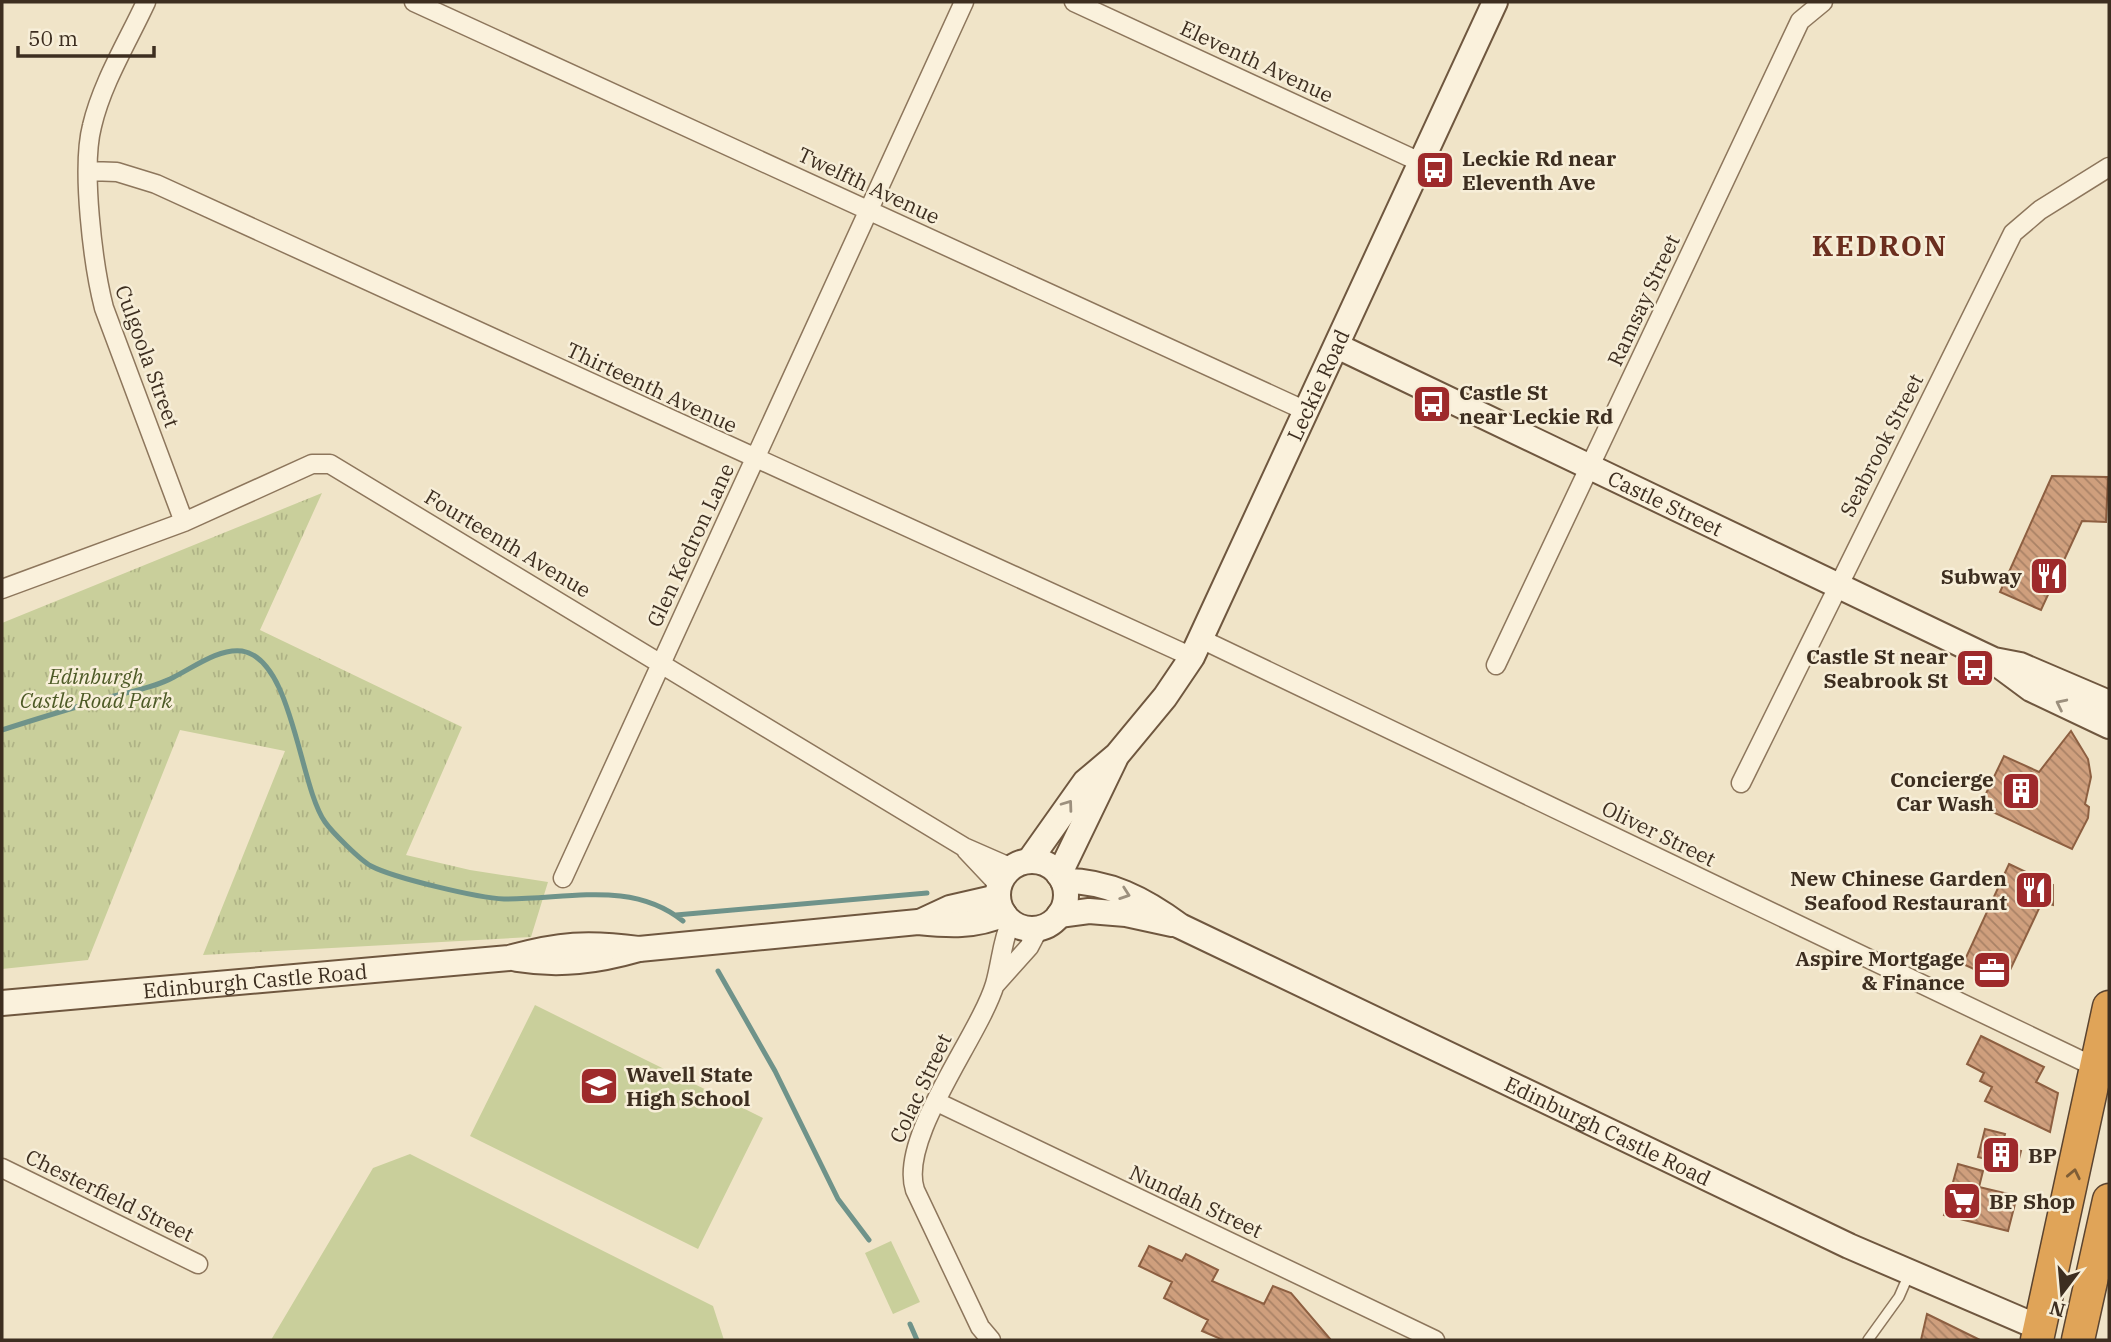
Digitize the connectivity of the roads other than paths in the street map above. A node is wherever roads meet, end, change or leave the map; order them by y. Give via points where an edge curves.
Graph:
1 (146, 2) edge
2 (414, 2) edge
3 (964, 2) edge
4 (1074, 2) edge
5 (1494, 2) edge
6 (1823, 2) edge
7 (1420, 162) junction
8 (2109, 167) edge
9 (89, 171) junction
10 (869, 210) junction
11 (1337, 346) junction
12 (1306, 411) junction
13 (754, 459) junction
14 (1590, 466) junction
15 (184, 522) junction
16 (1837, 585) junction
17 (2, 589) edge
18 (1197, 648) junction
19 (1994, 660) junction
20 (661, 663) junction
21 (1496, 665) dead end
22 (2109, 703) edge
23 (2109, 726) edge
24 (1117, 755) junction
25 (1741, 783) dead end
26 (564, 877) dead end
27 (1061, 878) junction
28 (1009, 891) junction
29 (1049, 921) junction
30 (1180, 926) junction
31 (995, 985) junction
32 (2, 1003) edge
33 (2109, 1007) edge
34 (2097, 1068) junction
35 (937, 1102) junction
36 (2, 1168) edge
37 (2109, 1200) edge
38 (198, 1264) dead end
39 (1910, 1272) junction
40 (2038, 1334) edge
41 (984, 1336) edge
42 (1435, 1340) edge
43 (1868, 1340) edge
44 (2078, 1340) edge

1 - 9 street, Culgoola Street via 96,112
2 - 10 street, Twelfth Avenue
3 - 10 street, Glen Kedron Lane
4 - 7 street, Eleventh Avenue
5 - 7 street, Leckie Road
6 - 14 street, Ramsay Street via 1800,20
7 - 11 street, Leckie Road
8 - 16 street, Seabrook Street via 2040,210 2013,233
9 - 13 street, Thirteenth Avenue via 117,172 156,184
9 - 15 street, Culgoola Street via 96,276 104,308
10 - 12 street, Twelfth Avenue
10 - 13 street, Glen Kedron Lane
11 - 12 street, Leckie Road
11 - 14 street, Castle Street
12 - 18 street, Leckie Road
13 - 18 street, Thirteenth Avenue
13 - 20 street, Glen Kedron Lane
14 - 16 street, Castle Street
14 - 21 street, Ramsay Street
15 - 17 street, Fourteenth Avenue
15 - 20 street, Fourteenth Avenue via 312,464 331,464
16 - 19 street, Castle Street
16 - 25 street, Seabrook Street
18 - 24 street, Leckie Road via 1165,697
18 - 34 street, Oliver Street
19 - 22 street, Castle Street via 2020,665
23 -> 19 street, Castle Street via 2023,684
20 - 26 street, Glen Kedron Lane
20 - 28 street, Fourteenth Avenue via 964,847
24 - 27 street, Leckie Road
28 -> 24 street, Leckie Road via 1085,782
27 - 28 street via 1040,862
27 - 29 street via 1066,898
27 -> 30 street, Edinburgh Castle Road via 1087,881 1149,902
28 - 29 street via 1019,926
28 - 31 street, Colac Street
28 - 32 street, Edinburgh Castle Road via 987,922 918,922 639,949 597,961 549,964 509,958
29 - 30 street, Edinburgh Castle Road via 1089,911
29 - 31 street, Colac Street
30 - 39 street, Edinburgh Castle Road
31 - 35 street, Colac Street
33 - 34 highway
40 -> 34 highway
35 - 41 street, Colac Street via 913,1157 911,1173
35 - 42 street, Nundah Street
36 - 38 street, Chesterfield Street
37 - 44 highway
39 - 40 street, Edinburgh Castle Road
39 - 43 lane via 1899,1297

